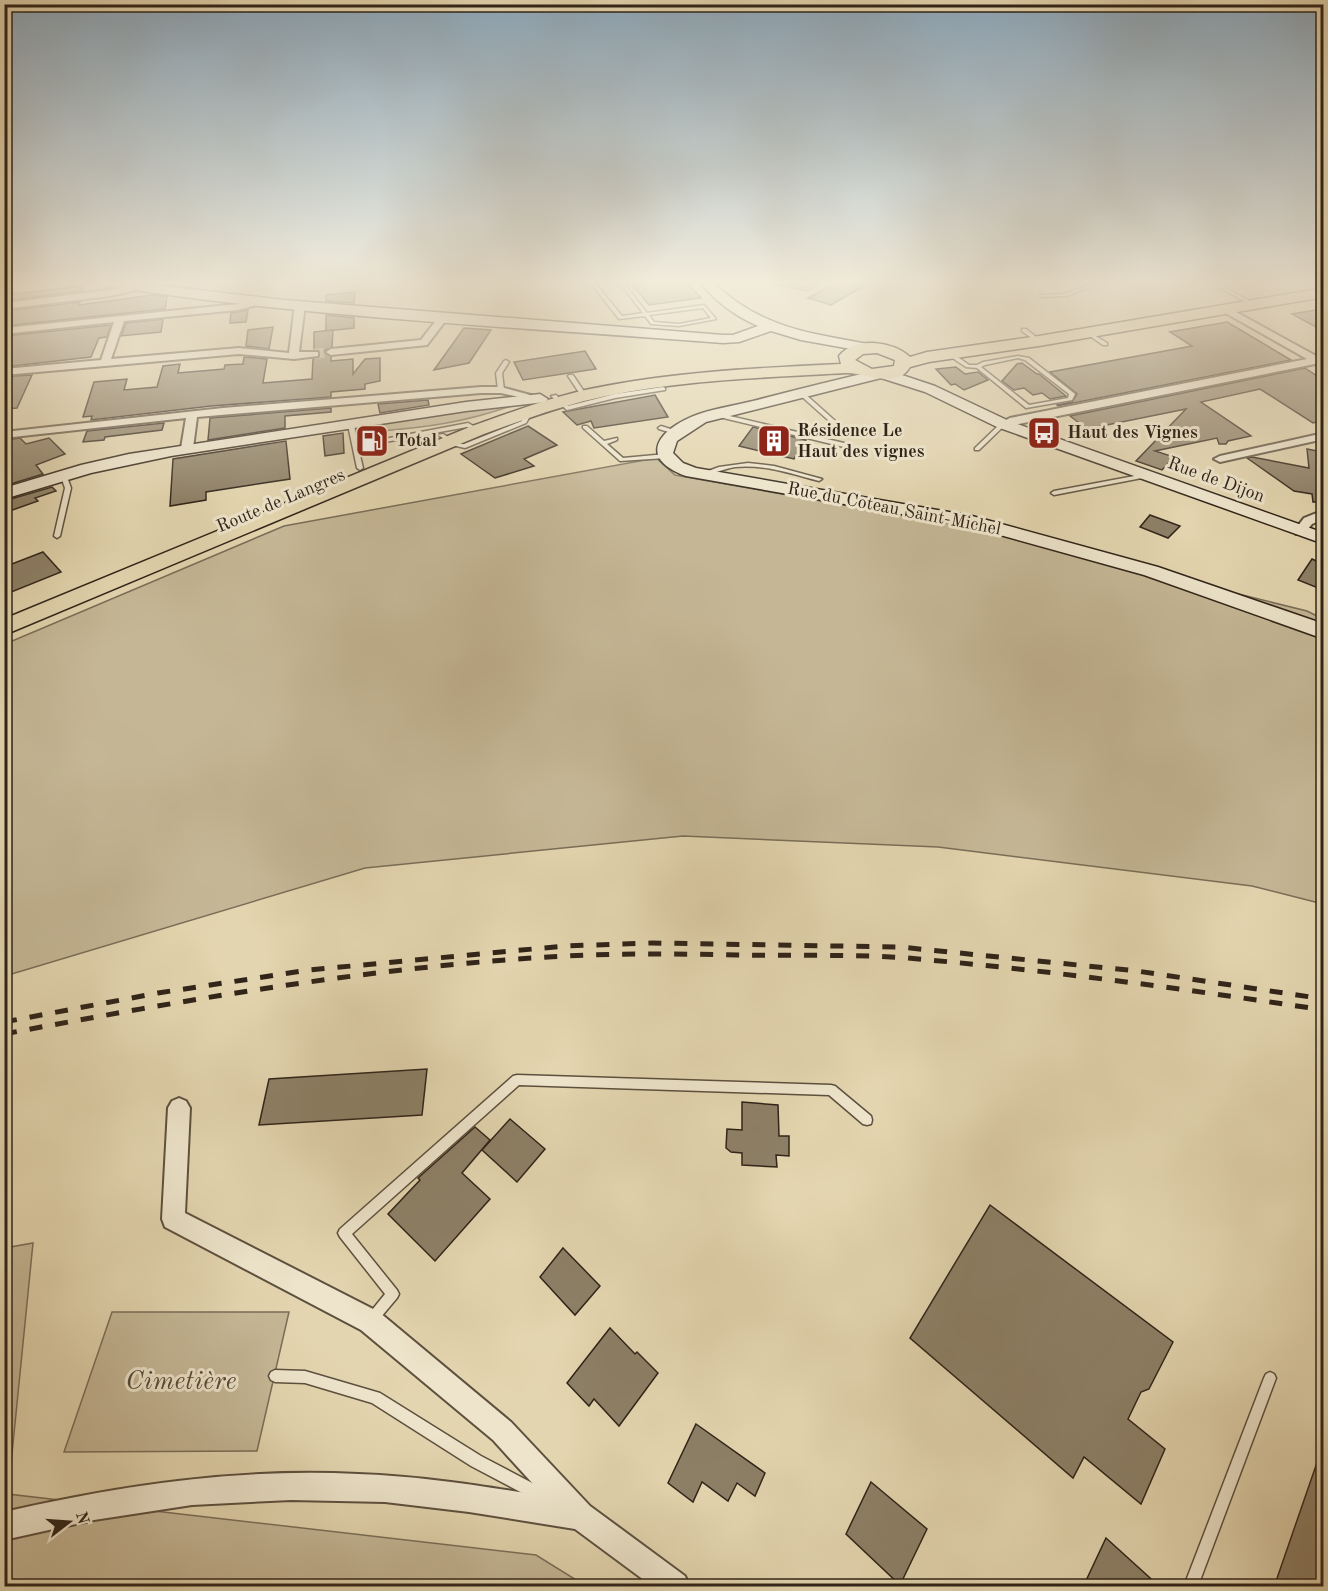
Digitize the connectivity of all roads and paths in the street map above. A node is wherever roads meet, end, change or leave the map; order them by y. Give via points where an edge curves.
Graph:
1 (107, 356) edge
2 (180, 356) edge
3 (835, 356) edge
4 (852, 356) edge
5 (901, 356) edge
6 (940, 356) edge
7 (953, 356) edge
8 (506, 362) dead end
9 (1321, 362) edge
10 (105, 363) junction
11 (903, 365) junction
12 (851, 367) junction
13 (978, 367) junction
14 (4, 372) edge
15 (780, 373) junction
16 (882, 374) junction
17 (571, 376) dead end
18 (663, 389) dead end
19 (930, 389) junction
20 (501, 390) junction
21 (582, 393) junction
22 (802, 394) junction
23 (551, 399) junction
24 (192, 414) junction
25 (717, 415) junction
26 (517, 416) junction
27 (1003, 424) junction
28 (351, 425) junction
29 (585, 427) dead end
30 (473, 428) junction
31 (4, 435) edge
32 (849, 436) dead end
33 (1323, 436) edge
34 (447, 438) junction
35 (615, 439) dead end
36 (603, 443) junction
37 (844, 444) dead end
38 (356, 446) junction
39 (187, 448) junction
40 (977, 449) dead end
41 (666, 456) junction
42 (1220, 459) dead end
43 (360, 468) junction
44 (63, 474) junction
45 (703, 474) junction
46 (1145, 476) junction
47 (819, 478) dead end
48 (1054, 493) dead end
49 (4, 494) edge
50 (1323, 514) edge
51 (218, 531) dead end
52 (1300, 531) junction
53 (57, 536) dead end
54 (1323, 539) edge
55 (144, 569) junction
56 (4, 618) edge
57 (4, 628) edge
58 (1323, 633) edge
59 (179, 1107) dead end
60 (867, 1120) dead end
61 (370, 1321) junction
62 (275, 1377) dead end
63 (1270, 1378) dead end
64 (580, 1516) junction
65 (4, 1526) edge
66 (675, 1587) edge
67 (1191, 1587) edge

1 - 10 street
2 - 10 street
3 - 12 street
4 - 12 main road
5 - 11 main road
6 - 11 main road
7 - 13 lane via 968,366
8 - 20 lane via 499,373
9 - 27 street
10 - 14 street
11 - 16 main road via 897,371
11 - 19 street, Rue de Dijon
12 - 15 main road
12 - 16 main road
12 - 21 main road via 660,378
12 - 22 street
13 - 13 lane via 1028,407 1070,399 1072,394 1027,359 1018,357
15 - 21 main road
15 - 22 street via 798,381
16 - 19 street, Rue de Dijon
17 - 21 lane
18 - 23 lane via 572,407
19 - 27 street, Rue de Dijon
20 - 23 street
20 - 24 street
21 - 23 main road
22 - 25 street
22 - 32 lane
23 - 26 main road
23 - 28 street via 519,400
23 - 30 main road
24 - 31 street
24 - 39 street
25 - 37 lane
25 - 41 street via 668,430
26 - 30 main road
26 - 34 lane via 526,418 472,444 458,445
27 - 40 lane
27 - 46 street, Rue de Dijon
28 - 38 lane
28 - 39 street
29 - 36 lane
30 - 34 main road
30 - 38 lane
33 - 42 street
34 - 43 main road, Route de Langres
34 - 55 main road
35 - 36 lane
36 - 41 lane via 622,459
38 - 43 lane
39 - 44 street
41 - 45 street, Rue du Coteau Saint-Michel via 678,468
43 - 56 main road, Route de Langres
44 - 49 street
44 - 53 lane via 68,488
45 - 47 lane via 722,466 756,464
45 - 58 street, Rue du Coteau Saint-Michel via 966,520 1151,571
46 - 48 lane
46 - 52 street, Rue de Dijon
50 - 52 street via 1308,521
51 - 55 lane via 159,557
52 - 54 street, Rue de Dijon
55 - 57 main road
59 - 61 street via 173,1219
60 - 61 lane via 831,1090 517,1080 344,1233 393,1294
61 - 64 street via 502,1431
62 - 64 lane via 305,1377 375,1398 476,1461
63 - 67 lane
64 - 65 street via 459,1497 358,1487 258,1487 161,1495
64 - 66 street

